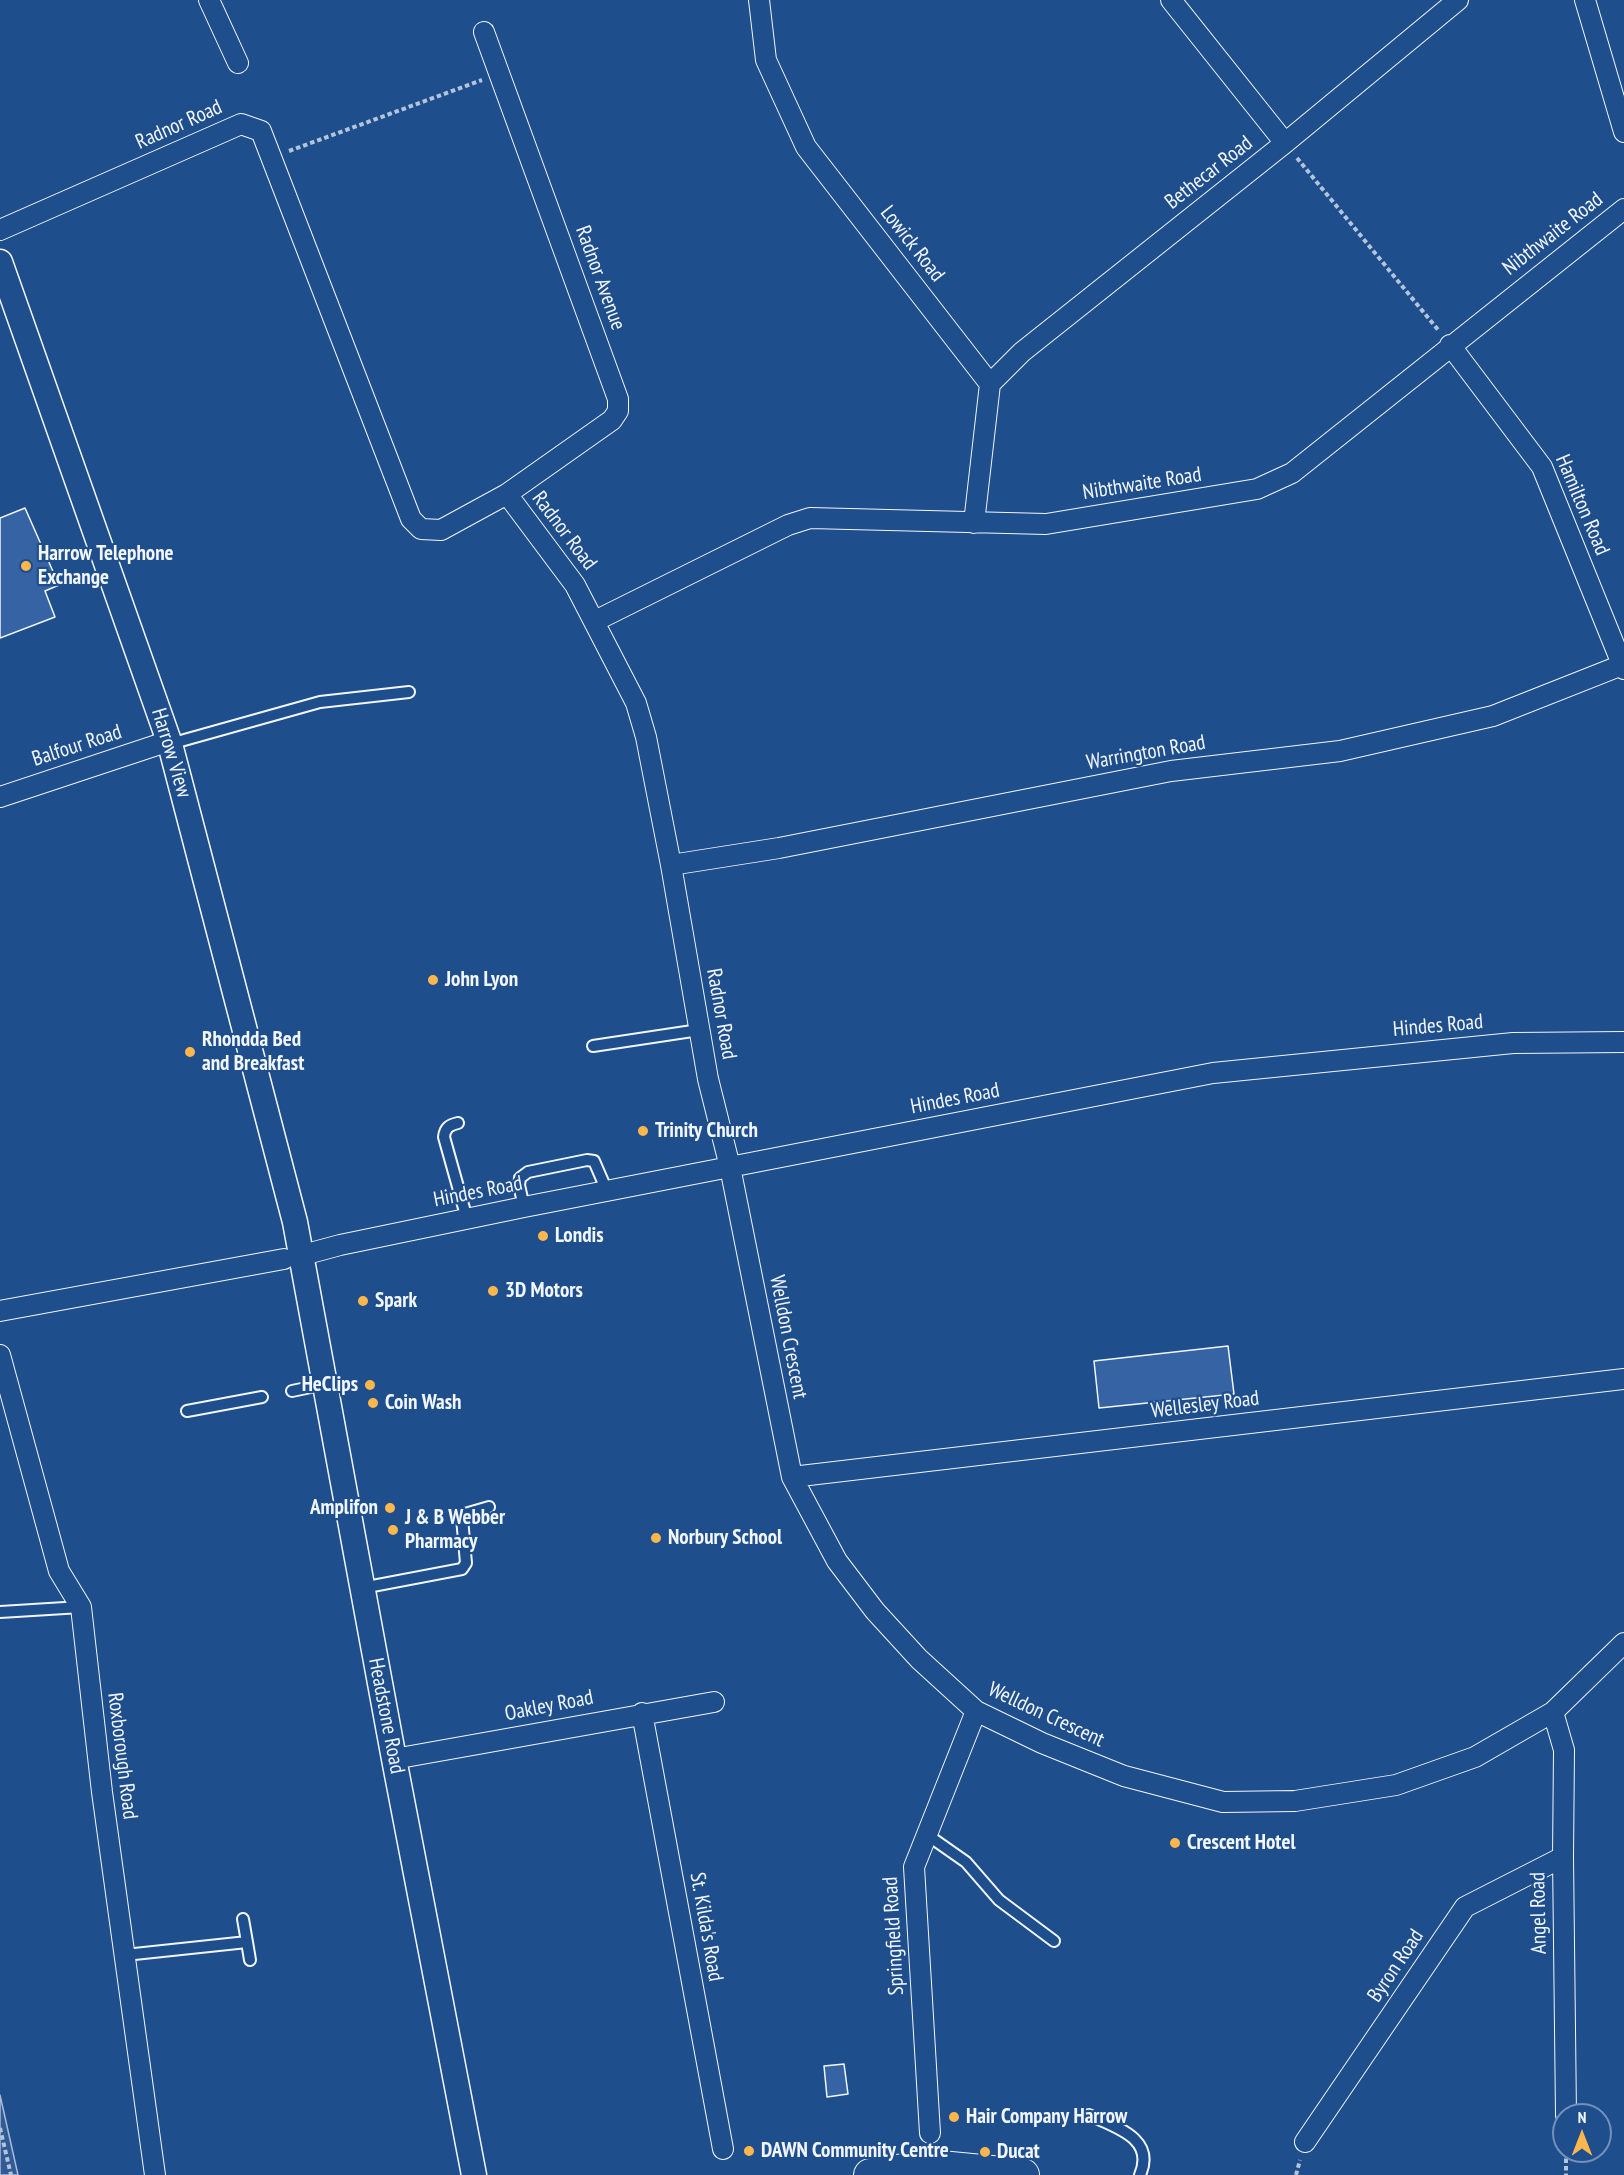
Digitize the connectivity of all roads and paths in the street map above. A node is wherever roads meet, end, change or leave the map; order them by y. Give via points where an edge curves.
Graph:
1 (210, 0) edge
2 (759, 0) edge
3 (1171, 0) edge
4 (1458, 0) edge
5 (1585, 0) edge
6 (484, 32) dead end
7 (238, 63) dead end
8 (500, 74) junction
9 (1624, 132) edge
10 (1285, 143) junction
11 (272, 157) junction
12 (1624, 209) edge
13 (0, 230) edge
14 (0, 262) edge
15 (1450, 345) junction
16 (990, 384) junction
17 (507, 494) junction
18 (974, 523) junction
19 (595, 621) junction
20 (1623, 667) edge
21 (409, 692) dead end
22 (170, 742) junction
23 (0, 797) edge
24 (672, 865) junction
25 (699, 1030) junction
26 (1624, 1042) edge
27 (593, 1046) dead end
28 (458, 1123) dead end
29 (730, 1167) junction
30 (607, 1191) junction
31 (524, 1207) junction
32 (467, 1219) junction
33 (294, 1257) junction
34 (0, 1311) edge
35 (0, 1355) edge
36 (1624, 1379) edge
37 (325, 1384) junction
38 (292, 1391) dead end
39 (262, 1397) dead end
40 (187, 1411) dead end
41 (792, 1477) junction
42 (489, 1507) dead end
43 (362, 1588) junction
44 (81, 1607) junction
45 (0, 1612) edge
46 (1624, 1643) edge
47 (714, 1702) dead end
48 (976, 1711) junction
49 (1553, 1712) junction
50 (642, 1713) junction
51 (394, 1759) junction
52 (926, 1834) junction
53 (1563, 1857) junction
54 (243, 1919) dead end
55 (1054, 1941) dead end
56 (247, 1942) junction
57 (125, 1955) junction
58 (250, 1960) dead end
59 (1566, 2103) edge
60 (1089, 2115) dead end
61 (0, 2128) edge
62 (930, 2133) dead end
63 (1305, 2142) dead end
64 (723, 2149) dead end
65 (11, 2175) edge
66 (155, 2175) edge
67 (474, 2175) edge
68 (870, 2175) edge
69 (1023, 2175) edge
70 (1140, 2175) edge

1 - 7 street
2 - 16 street, Lowick Road via 766,60 806,147
3 - 10 street
4 - 10 street, Bethecar Road
5 - 9 street
6 - 8 street, Radnor Avenue
8 - 11 path
8 - 17 street, Radnor Avenue via 618,399 618,411 612,420
10 - 15 path
10 - 16 street, Bethecar Road via 1022,352
11 - 13 street, Radnor Road via 261,131 241,124
11 - 17 street, Radnor Road via 411,519 421,529 441,530
12 - 15 street, Nibthwaite Road
14 - 22 street, Harrow View
15 - 18 street, Nibthwaite Road via 1292,473 1257,489 1046,524
15 - 20 street, Hamilton Road via 1542,467
16 - 18 street
17 - 19 street, Radnor Road via 575,585
18 - 19 street, Nibthwaite Road via 810,518 788,525
19 - 24 street, Radnor Road via 636,703
20 - 24 street, Warrington Road via 1492,716 1340,751 1171,771
21 - 22 lane via 320,702
22 - 23 street, Balfour Road
22 - 33 street, Harrow View
24 - 25 street, Radnor Road
25 - 27 lane
25 - 29 street, Radnor Road
26 - 29 street, Hindes Road via 1513,1043 1213,1073
28 - 32 lane via 450,1124 444,1137
29 - 30 street, Hindes Road
29 - 41 street, Welldon Crescent
30 - 31 street, Hindes Road
30 - 31 lane via 598,1166 587,1160 528,1172 520,1178 519,1185
31 - 32 street, Hindes Road
32 - 33 street, Hindes Road
33 - 34 street, Hindes Road
33 - 37 street, Headstone Road
35 - 44 street, Roxborough Road via 59,1571
36 - 41 street, Wellesley Road
37 - 38 lane
37 - 43 street, Headstone Road
39 - 40 lane
41 - 48 street, Welldon Crescent via 837,1562 875,1611 918,1659
42 - 43 lane via 462,1518 466,1563 462,1569
43 - 51 street, Headstone Road
44 - 45 lane
44 - 57 street, Roxborough Road
46 - 49 street, Welldon Crescent
47 - 50 street, Oakley Road
48 - 49 street, Welldon Crescent via 1124,1776 1223,1802 1295,1801 1396,1785 1475,1757
48 - 52 street, Springfield Road
49 - 53 street, Angel Road via 1564,1750
50 - 51 street, Oakley Road
50 - 64 street, St. Kilda's Road
51 - 67 street, Headstone Road
52 - 55 lane via 966,1863 999,1900
52 - 62 street, Springfield Road via 914,1867
53 - 59 street, Angel Road
53 - 63 street, Byron Road via 1465,1907
54 - 56 lane
56 - 57 lane
56 - 58 lane
57 - 66 street, Roxborough Road
60 - 70 lane via 1139,2141 1143,2153
61 - 65 path
68 - 69 main road via 930,2166

